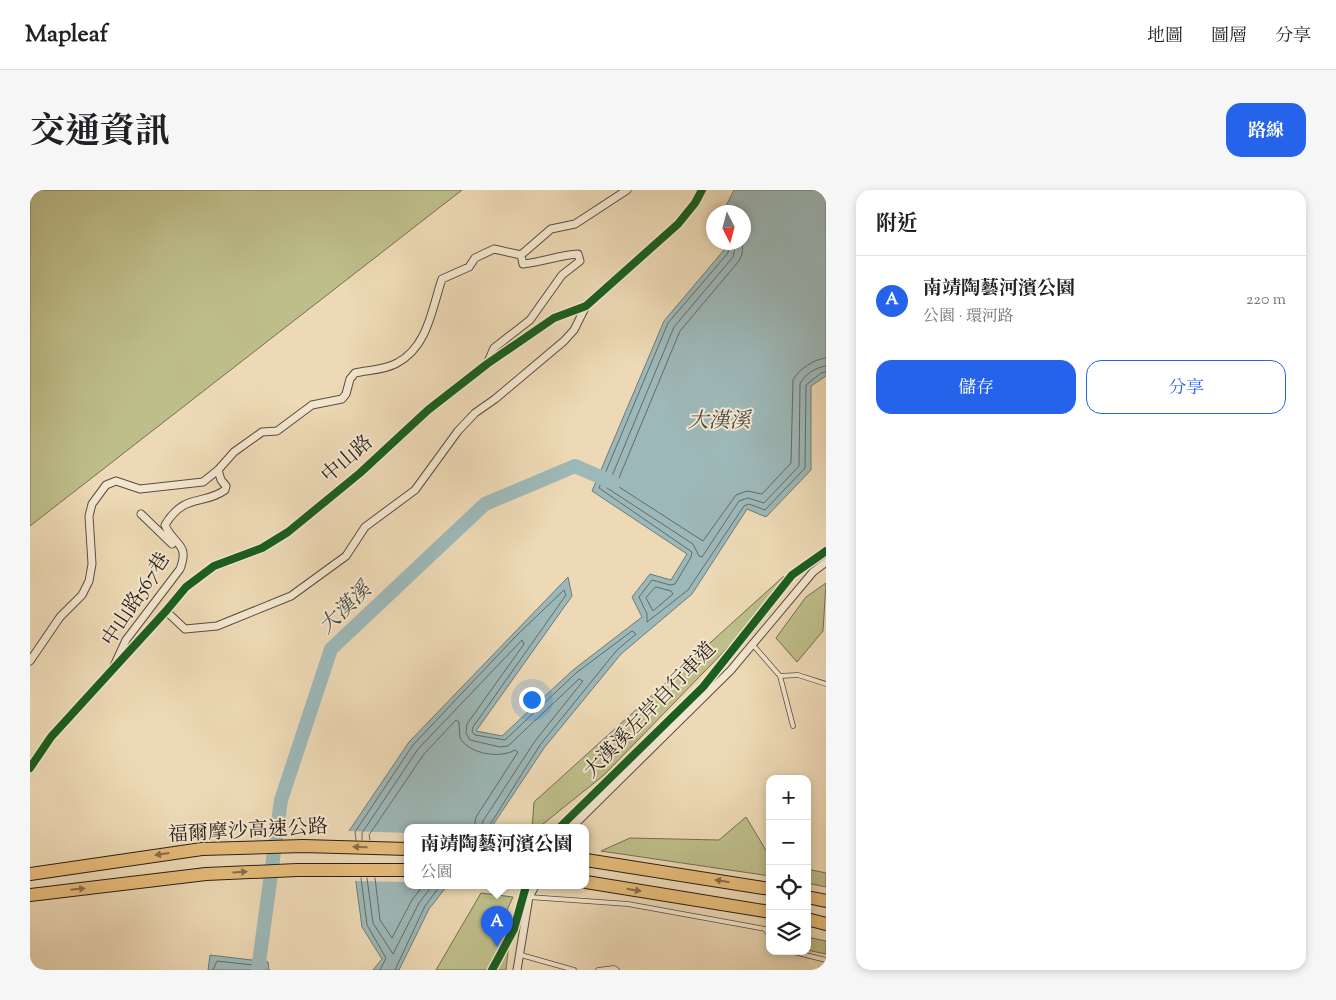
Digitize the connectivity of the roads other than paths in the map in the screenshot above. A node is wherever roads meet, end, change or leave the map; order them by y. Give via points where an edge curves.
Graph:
1 (627, 190) edge
2 (702, 190) edge
3 (521, 255) junction
4 (586, 306) junction
5 (487, 364) junction
6 (218, 470) junction
7 (141, 514) dead end
8 (185, 556) junction
9 (826, 562) edge
10 (166, 611) junction
11 (753, 645) junction
12 (30, 661) edge
13 (110, 674) junction
14 (780, 676) junction
15 (826, 684) edge
16 (793, 726) dead end
17 (30, 768) edge
18 (575, 824) edge
19 (404, 849) edge
20 (589, 860) edge
21 (404, 870) edge
22 (30, 874) edge
23 (589, 882) edge
24 (766, 888) edge
25 (533, 889) edge
26 (30, 895) edge
27 (529, 897) junction
28 (811, 897) edge
29 (826, 901) edge
30 (766, 911) edge
31 (811, 920) edge
32 (826, 924) edge
33 (766, 930) edge
34 (521, 955) junction
35 (806, 955) edge
36 (826, 960) edge
37 (517, 970) edge
38 (574, 970) edge
39 (598, 970) edge
40 (618, 970) edge

1 - 3 street via 575,224 551,229
2 - 4 street, 中山路 via 678,224
3 - 5 street via 523,264 578,254 580,261 562,276 530,320 494,348
3 - 6 street via 494,249 475,258 469,267 442,279 428,328 420,342 398,363 355,374 342,399 312,405 277,430 262,432 234,452
4 - 5 street, 中山路 via 554,318
4 - 10 street via 564,342 475,413 414,490 365,527 346,556 291,596 217,626 185,629
5 - 10 street, 中山路 via 428,410 360,473 288,532 262,548 214,566 186,587
6 - 8 street, 中山路567巷 via 225,490 192,500 172,513 165,525
6 - 12 street via 203,482 140,489 116,481 106,485 92,504 89,516 92,564 89,581 82,595 60,617
7 - 8 street
8 - 13 street, 中山路567巷 via 180,569 126,640
9 - 11 street via 813,572
10 - 13 street, 中山路
11 - 14 lane
11 - 18 street
13 - 17 street, 中山路 via 51,737
14 - 15 lane via 798,675
14 - 16 lane
19 -> 22 highway, 福爾摩沙高速公路 via 303,846 202,849
24 -> 20 highway
26 -> 21 highway, 福爾摩沙高速公路 via 206,874
23 -> 30 highway
25 - 27 street
27 - 33 lane via 628,904
27 - 34 street
28 - 29 highway
31 - 32 highway
34 - 37 street
34 - 38 lane
35 - 36 lane
39 - 40 lane

